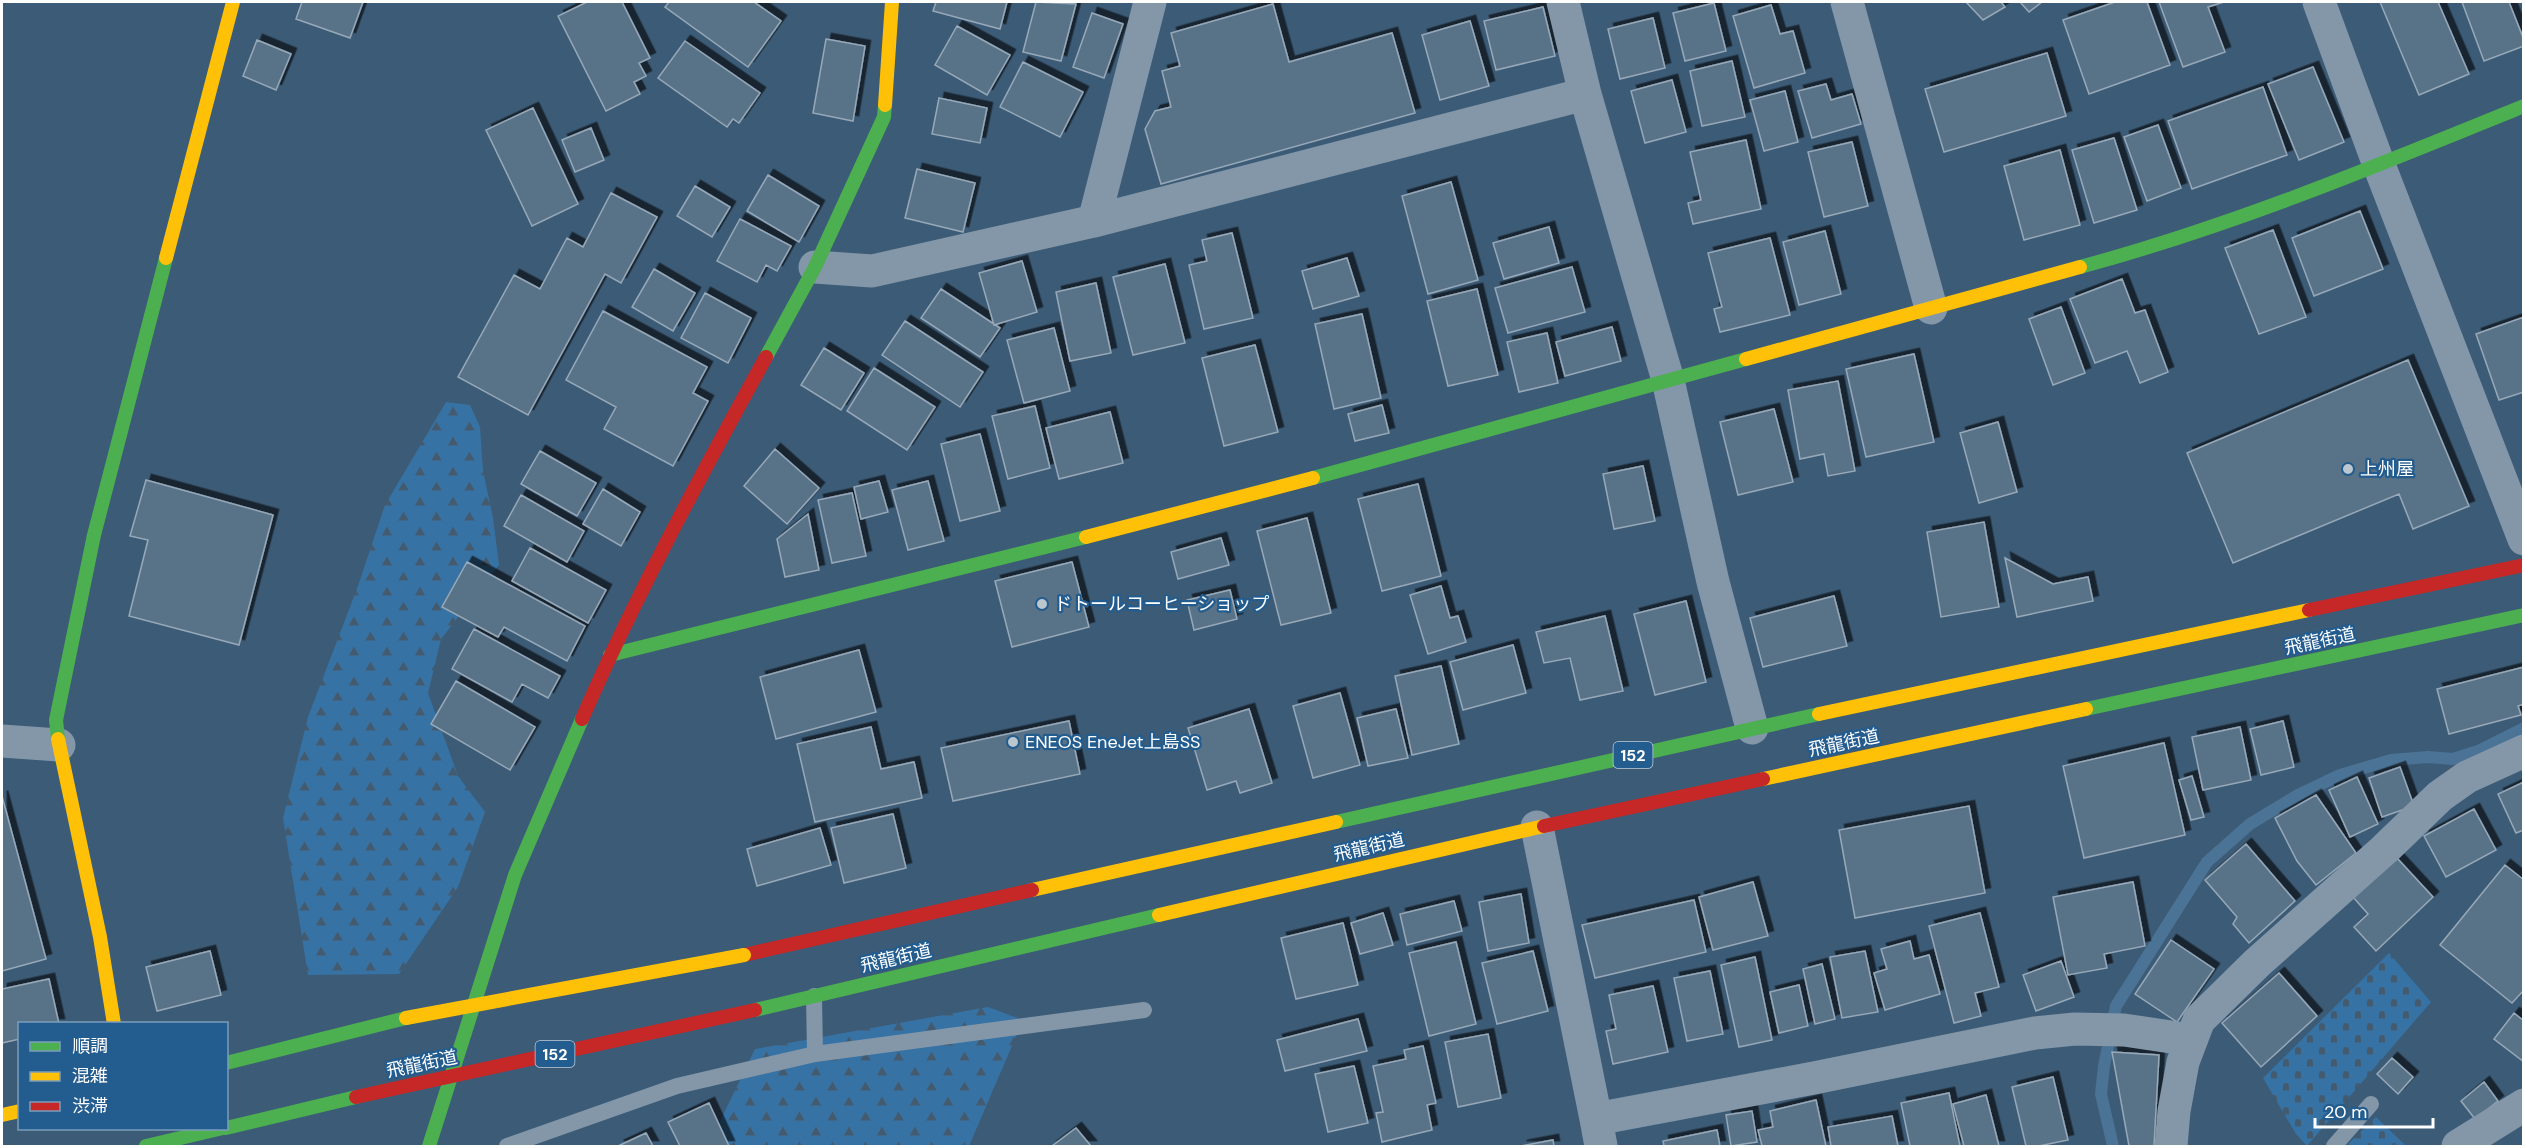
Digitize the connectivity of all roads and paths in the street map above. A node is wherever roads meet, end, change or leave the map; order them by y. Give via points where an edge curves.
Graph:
1 (233, 2) edge
2 (892, 2) edge
3 (1150, 2) edge
4 (1563, 2) edge
5 (1847, 2) edge
6 (2319, 2) edge
7 (1585, 94) junction
8 (2523, 106) edge
9 (2379, 165) junction
10 (1094, 221) junction
11 (816, 267) junction
12 (1931, 308) junction
13 (1668, 380) junction
14 (2523, 538) edge
15 (2523, 565) edge
16 (2523, 615) edge
17 (610, 656) junction
18 (1752, 728) junction
19 (2, 741) edge
20 (59, 745) junction
21 (2523, 751) edge
22 (1537, 827) junction
23 (814, 996) junction
24 (1144, 1010) dead end
25 (114, 1022) edge
26 (2191, 1040) junction
27 (815, 1054) junction
28 (228, 1062) edge
29 (2371, 1104) dead end
30 (2523, 1105) edge
31 (18, 1111) edge
32 (2, 1114) edge
33 (228, 1127) edge
34 (214, 1130) edge
35 (1599, 1133) edge
36 (140, 1143) edge
37 (429, 1146) edge
38 (507, 1146) edge
39 (2171, 1146) edge
40 (2334, 1146) edge
41 (2458, 1146) edge

1 - 20 main road via 94,535 56,720
2 - 11 main road via 884,117
3 - 10 street
4 - 7 street
5 - 12 street
6 - 9 street
7 - 10 street
7 - 13 street
8 - 9 main road
9 - 12 main road via 2143,250
9 - 14 street
10 - 11 street via 872,271
11 - 17 main road via 715,449
12 - 13 main road
13 - 17 main road via 1216,505
13 - 18 street via 1713,582
15 - 18 main road, 飛龍街道 / 152
16 - 22 main road, 飛龍街道 / 152
17 - 37 main road via 515,875
18 - 28 main road, 飛龍街道 / 152, bridge via 744,955 406,1018
19 - 20 street
20 - 25 main road
21 - 26 street via 2467,777 2440,796 2257,963 2199,1020
22 - 23 main road, 飛龍街道 / 152
22 - 35 street
23 - 27 lane
23 - 33 main road, 飛龍街道 / 152, bridge
24 - 27 lane
26 - 35 street via 2111,1030 2036,1033 1819,1077
26 - 39 street via 2183,1062
27 - 38 lane via 677,1086
29 - 40 lane
30 - 41 street
31 - 32 main road
34 - 36 main road, 飛龍街道 / 152

